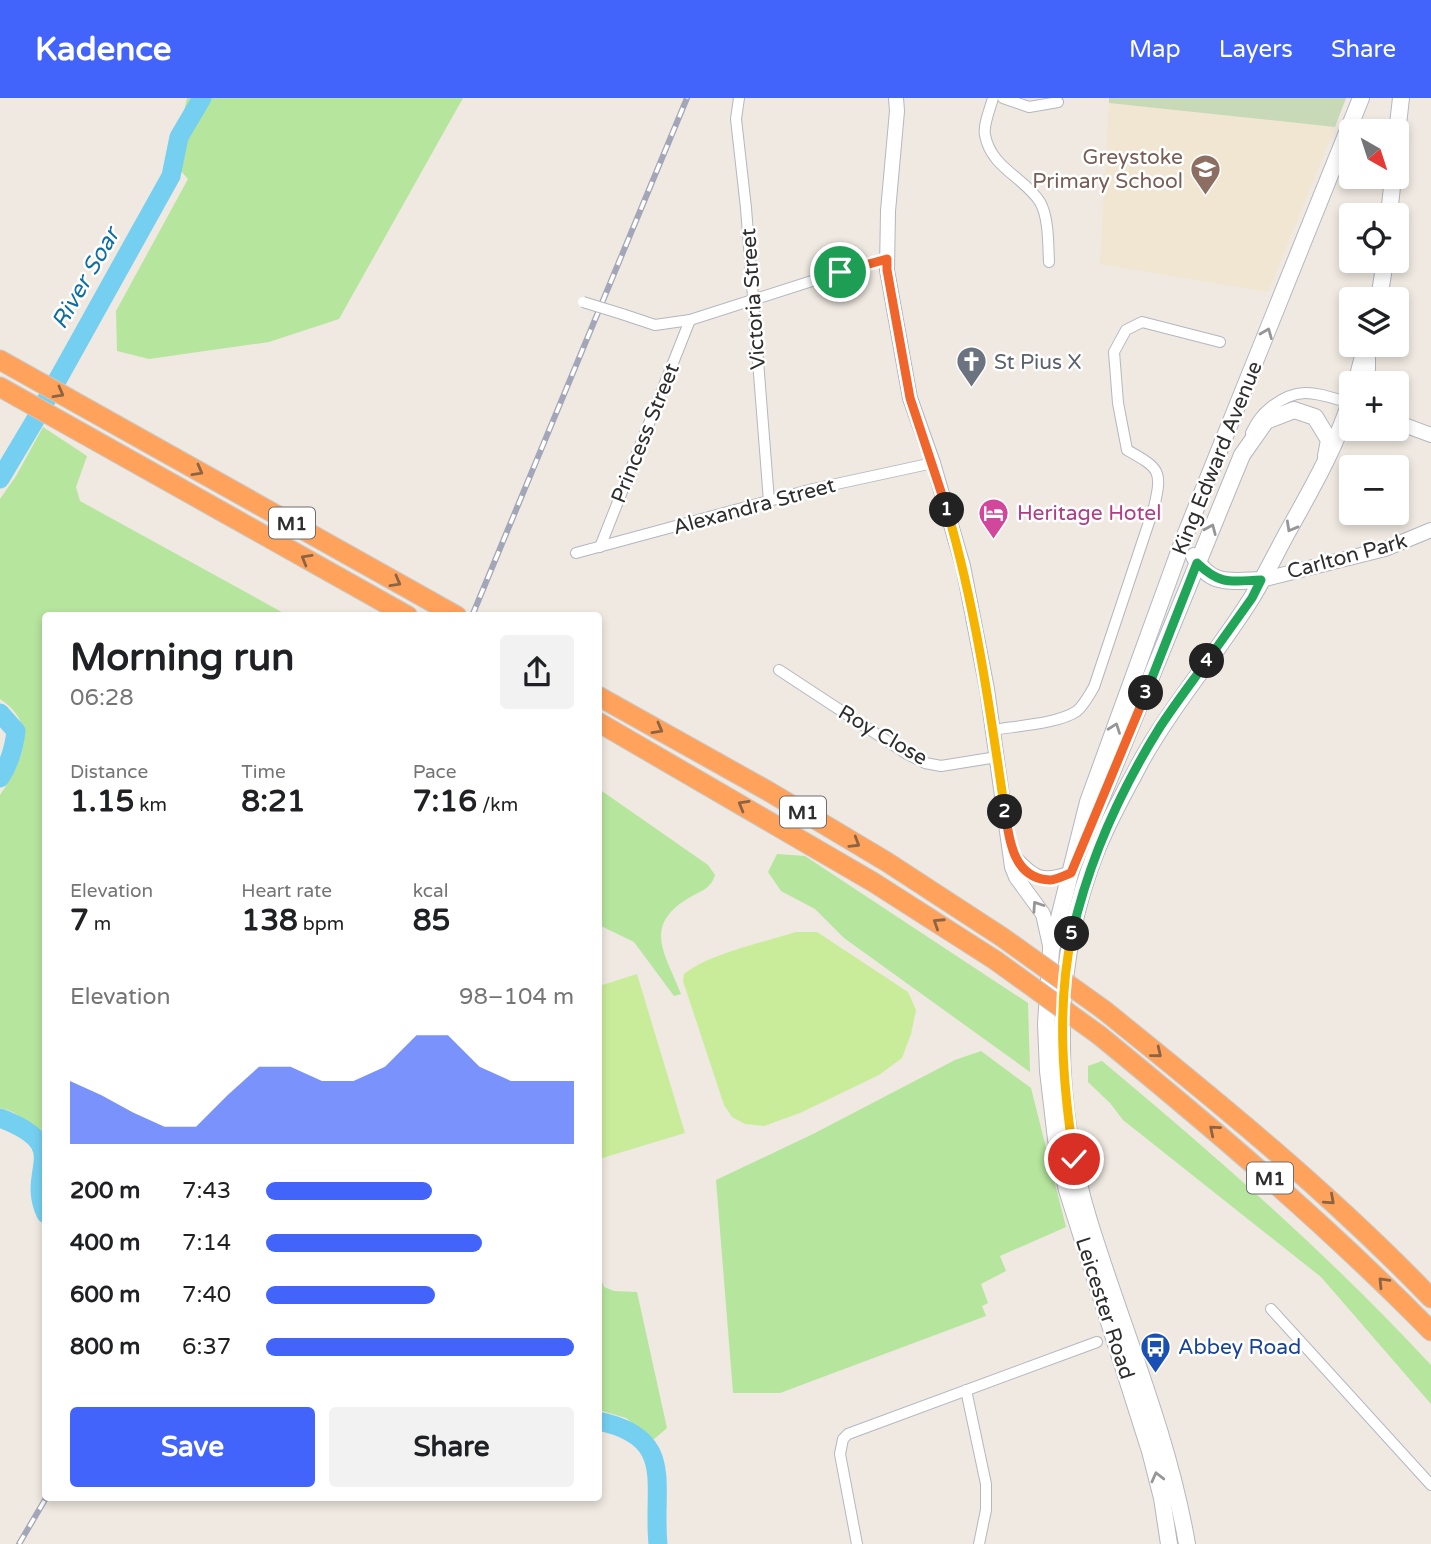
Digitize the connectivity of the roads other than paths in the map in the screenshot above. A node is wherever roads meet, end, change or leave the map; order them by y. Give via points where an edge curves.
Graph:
1 (739, 98) edge
2 (896, 98) edge
3 (993, 98) edge
4 (1003, 98) edge
5 (1361, 98) edge
6 (1401, 98) edge
7 (1058, 102) dead end
8 (1399, 119) edge
9 (887, 259) junction
10 (1049, 262) dead end
11 (752, 300) junction
12 (583, 302) dead end
13 (690, 320) junction
14 (1220, 342) dead end
15 (0, 360) edge
16 (0, 387) edge
17 (1339, 399) edge
18 (1409, 427) edge
19 (1339, 431) edge
20 (1431, 435) edge
21 (1242, 455) junction
22 (933, 463) junction
23 (1324, 467) junction
24 (769, 501) junction
25 (1431, 530) edge
26 (1184, 538) junction
27 (600, 547) junction
28 (576, 553) dead end
29 (1197, 563) junction
30 (1261, 580) junction
31 (401, 612) edge
32 (449, 612) edge
33 (779, 670) dead end
34 (602, 698) edge
35 (602, 724) edge
36 (993, 730) junction
37 (997, 757) junction
38 (1012, 855) junction
39 (1072, 868) junction
40 (1051, 950) junction
41 (1048, 1071) joint
42 (1065, 1078) joint
43 (1431, 1298) edge
44 (1271, 1309) dead end
45 (1431, 1331) edge
46 (1097, 1342) dead end
47 (966, 1390) junction
48 (1431, 1485) edge
49 (858, 1544) edge
50 (979, 1544) edge
51 (1169, 1544) edge
52 (1187, 1544) edge

1 - 11 street, Victoria Street via 736,119
2 - 9 street
3 - 10 street via 984,134 1005,170 1041,204
4 - 7 street via 1029,107
26 -> 5 main road, King Edward Avenue
6 - 8 main road
9 - 11 street
9 - 22 street via 910,398
11 - 13 street
11 - 24 street, Victoria Street
12 - 13 street, bridge via 655,325
13 - 27 street, Princess Street
14 - 36 street via 1142,322 1126,330 1114,352 1118,403 1127,450 1152,464 1160,483 1150,520 1094,687 1082,706 1061,718
15 -> 32 highway, M1
31 -> 16 highway, M1
17 - 21 street via 1309,392 1286,395 1258,417
18 - 20 street
19 - 23 main road, King Edward Avenue
21 - 23 main road, King Edward Avenue via 1266,421 1294,410 1315,417 1329,440
29 -> 21 main road, King Edward Avenue
22 - 24 street, Alexandra Street
22 - 36 street via 963,566
23 -> 30 main road, King Edward Avenue
24 - 27 street, Alexandra Street
25 - 30 street, Carlton Park via 1385,549
26 - 29 main road
39 -> 26 main road, King Edward Avenue via 1088,802
27 - 28 street, Alexandra Street
29 - 30 main road via 1225,582
29 - 39 main road, King Edward Avenue
30 - 42 main road, King Edward Avenue via 1160,727 1095,855 1067,963
33 - 37 street, Roy Close via 925,762 949,765
34 -> 43 highway, M1, bridge via 887,862 1104,1010 1296,1169
45 -> 35 highway, M1, bridge via 1288,1193 1099,1035 995,960 873,882
36 - 37 street
37 - 38 street
38 - 39 street via 1024,869 1051,880
40 -> 38 street via 1043,915 1016,877
39 - 40 main road, King Edward Avenue
40 - 41 main road, King Edward Avenue
51 -> 41 main road, Leicester Road via 1150,1451 1067,1190
42 - 52 main road, Leicester Road via 1081,1190 1167,1456
44 - 48 street
46 - 47 street
47 - 49 street via 853,1431 843,1439 840,1454
47 - 50 street via 986,1484

